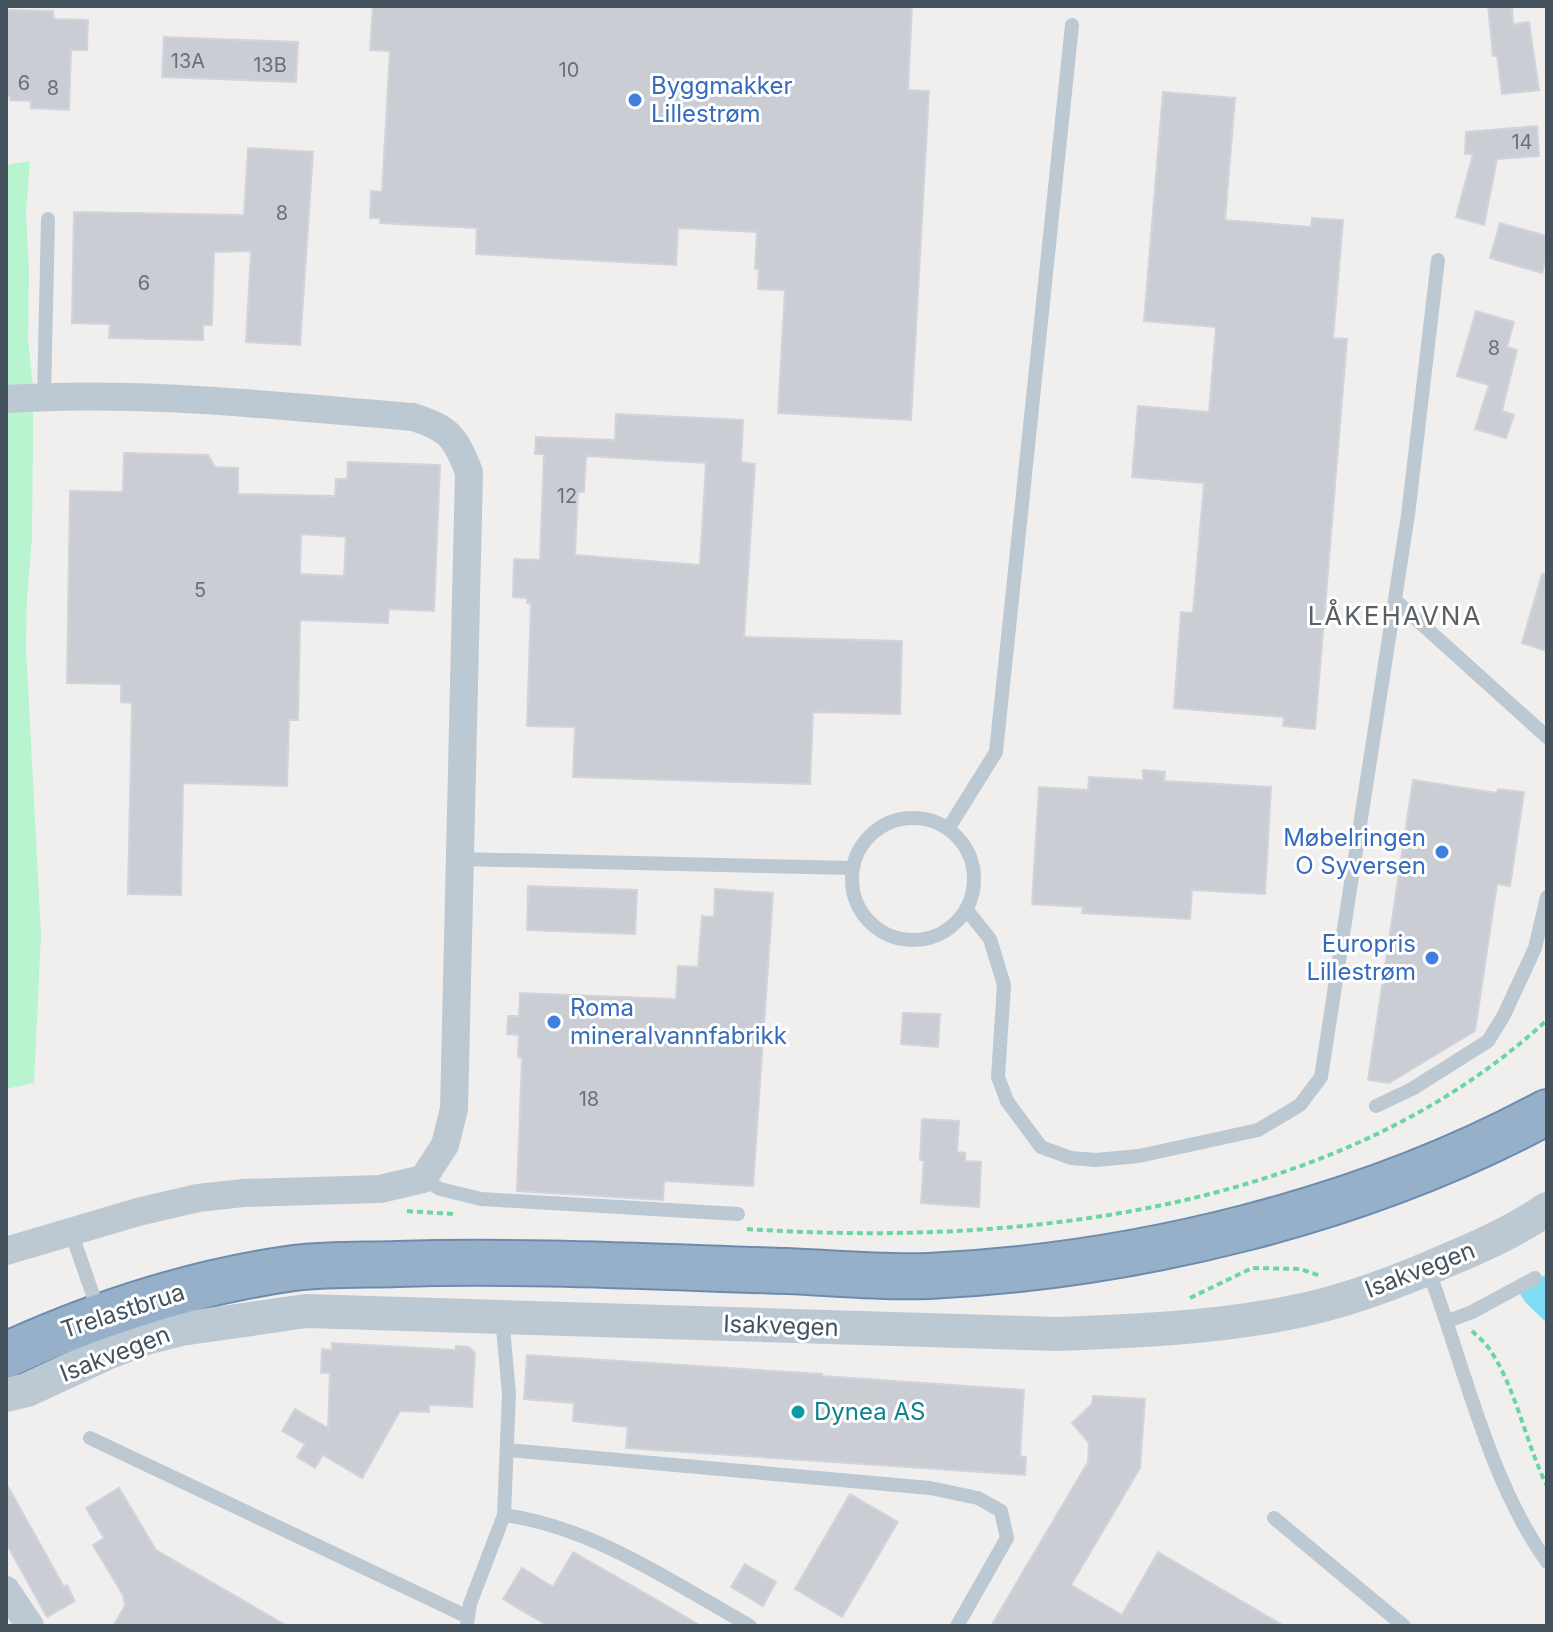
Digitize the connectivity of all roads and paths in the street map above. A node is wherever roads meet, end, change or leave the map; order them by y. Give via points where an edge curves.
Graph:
1 (1072, 25) dead end
2 (48, 219) dead end
3 (1438, 260) dead end
4 (44, 396) junction
5 (6, 399) edge
6 (1395, 600) junction
7 (1547, 737) edge
8 (948, 829) junction
9 (459, 859) junction
10 (852, 868) junction
11 (1547, 897) edge
12 (966, 909) junction
13 (1547, 1020) edge
14 (1376, 1106) dead end
15 (1547, 1112) edge
16 (423, 1179) junction
17 (1547, 1209) edge
18 (396, 1210) dead end
19 (456, 1214) dead end
20 (738, 1214) dead end
21 (742, 1229) dead end
22 (71, 1232) junction
23 (6, 1251) edge
24 (1428, 1269) junction
25 (1535, 1278) dead end
26 (1369, 1291) junction
27 (93, 1295) dead end
28 (1186, 1300) dead end
29 (502, 1317) junction
30 (1448, 1321) junction
31 (6, 1355) edge
32 (6, 1395) edge
33 (90, 1438) dead end
34 (507, 1450) junction
35 (1547, 1486) edge
36 (504, 1515) junction
37 (1274, 1518) dead end
38 (1547, 1562) edge
39 (6, 1590) edge
40 (468, 1621) edge
41 (30, 1626) edge
42 (750, 1626) edge
43 (957, 1626) edge
44 (1404, 1626) edge

1 - 8 lane via 996,752
2 - 4 lane
3 - 6 lane
4 - 5 street
4 - 9 street via 413,417 439,425 456,439 469,472
6 - 7 lane
6 - 12 lane via 1321,1077 1300,1105 1258,1130 1139,1156 1071,1158 1041,1147 1007,1101 998,1077 1004,985 990,939
8 - 10 lane via 920,818 889,822 865,840
8 - 12 lane via 960,839 973,867
9 - 10 lane
9 - 16 street via 454,1109 445,1145
10 - 12 lane via 854,899 861,912 898,939 937,936
11 - 14 lane via 1535,948 1488,1041
13 - 21 path via 1436,1103 1324,1158 1237,1187 1080,1218 994,1228 874,1235
15 - 31 highway, Trelastbrua via 1389,1183 1319,1206 1165,1246 1086,1259 927,1276 456,1262 298,1268 118,1309
16 - 20 lane via 481,1199
16 - 22 street via 380,1189 198,1198
17 - 24 street, Isakvegen via 1498,1239
18 - 19 path
22 - 23 street
22 - 27 lane
24 - 26 street, Isakvegen
24 - 30 lane
25 - 30 lane
26 - 28 path via 1300,1269 1252,1268
26 - 29 street, Isakvegen via 1289,1313 1139,1331 1057,1334
29 - 32 street, Isakvegen via 306,1311 210,1324 146,1338
29 - 34 lane via 509,1394
30 - 35 path via 1469,1329 1490,1349
30 - 38 lane via 1505,1485
33 - 40 lane
34 - 36 lane
34 - 43 lane via 930,1488 978,1498 1001,1511 1007,1538
36 - 40 lane
36 - 42 lane via 539,1520 624,1556
37 - 44 lane
39 - 41 street

